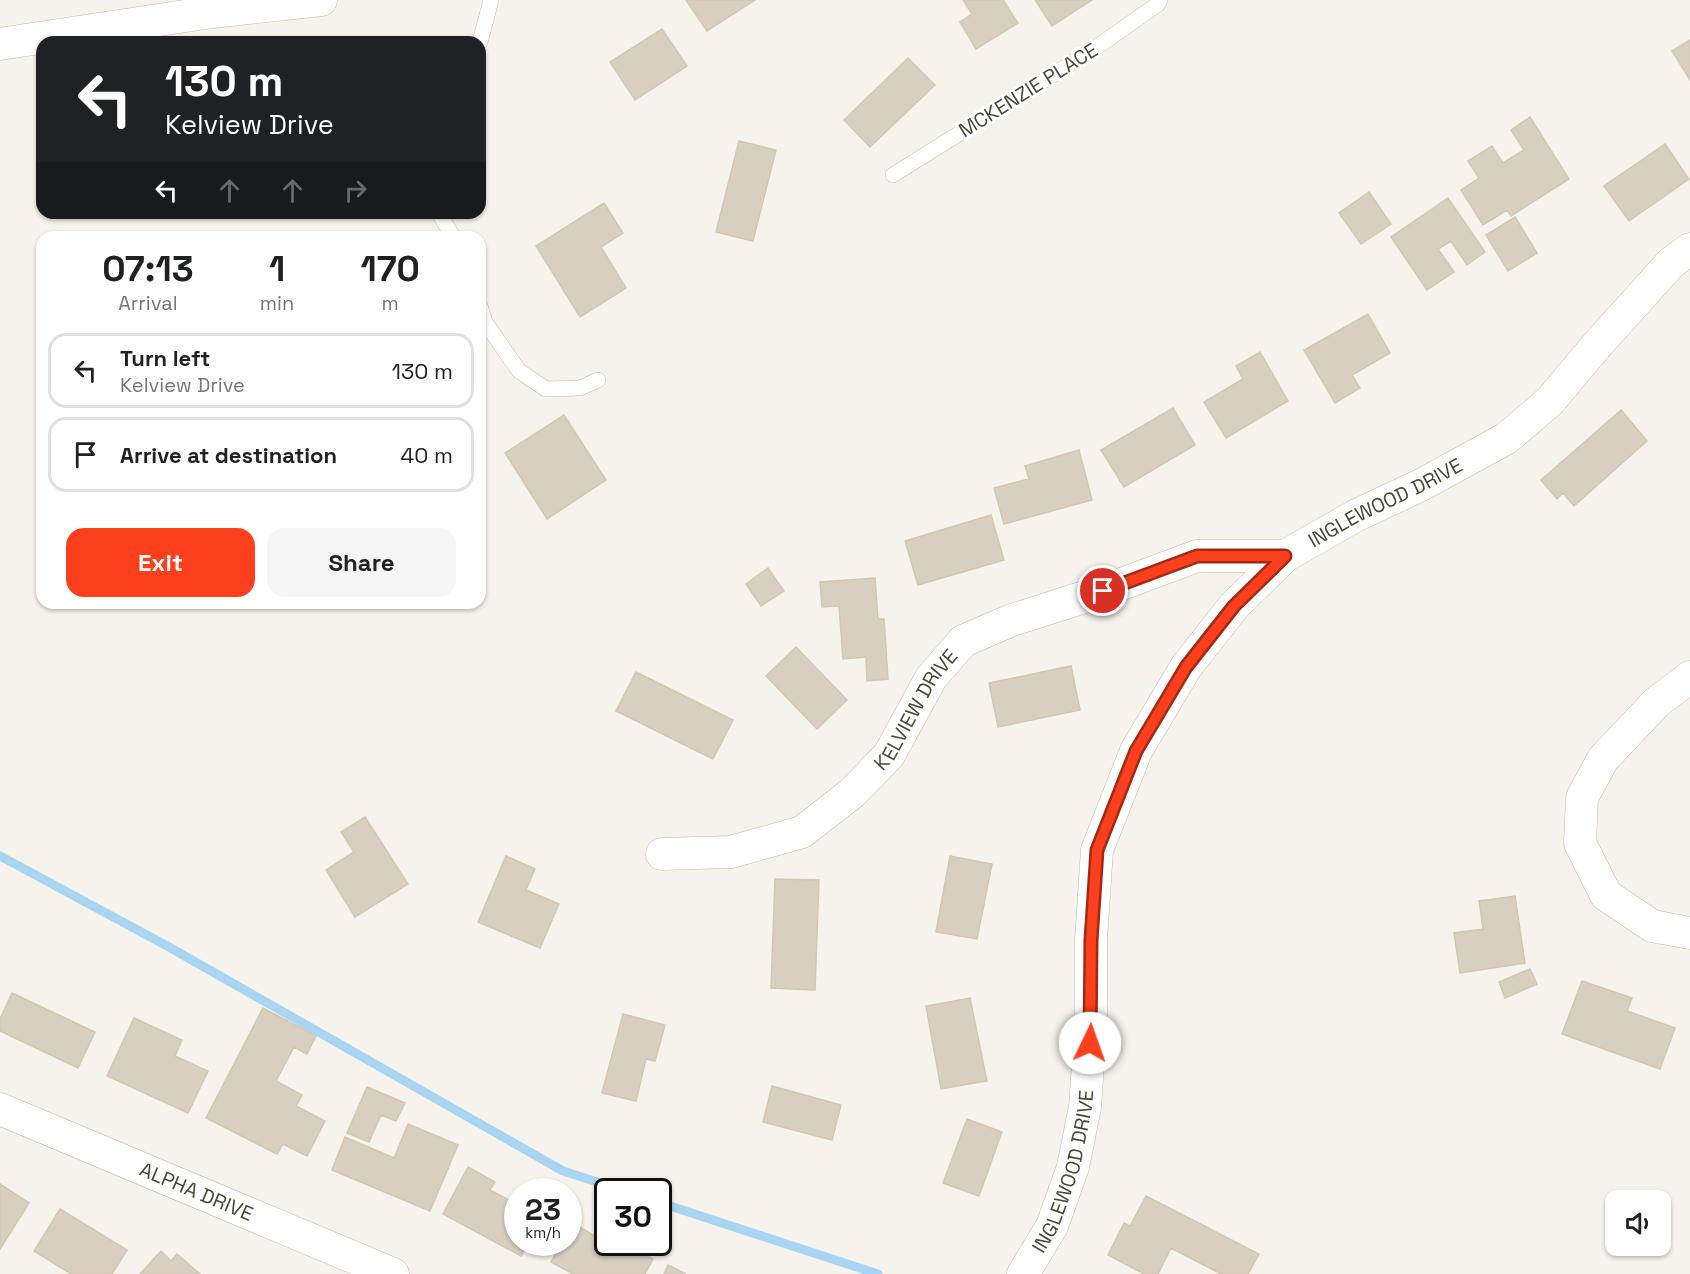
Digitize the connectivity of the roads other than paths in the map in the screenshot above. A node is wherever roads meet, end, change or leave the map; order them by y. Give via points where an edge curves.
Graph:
1 (321, 0) edge
2 (491, 0) edge
3 (1160, 0) edge
4 (53, 36) edge
5 (482, 36) edge
6 (36, 39) edge
7 (0, 44) edge
8 (893, 175) dead end
9 (1690, 249) edge
10 (486, 324) edge
11 (598, 380) dead end
12 (1285, 556) junction
13 (1690, 677) edge
14 (662, 854) dead end
15 (1690, 933) edge
16 (0, 1109) edge
17 (393, 1274) edge
18 (1023, 1274) edge

1 - 4 street
2 - 5 lane
3 - 8 lane, MCKENZIE PLACE via 1091,51
6 - 7 street
9 - 12 street, INGLEWOOD DRIVE via 1671,263 1550,401 1507,438
10 - 11 lane via 519,371 546,389 580,388
12 - 14 street, KELVIEW DRIVE via 1197,556 963,640 931,678 889,755 852,793 802,832 731,852
12 - 18 street, INGLEWOOD DRIVE via 1234,606 1186,667 1136,751 1097,850 1085,1107 1073,1167 1052,1226
13 - 15 street via 1656,703 1603,759 1582,798 1580,843 1606,895 1652,926
16 - 17 street, ALPHA DRIVE

